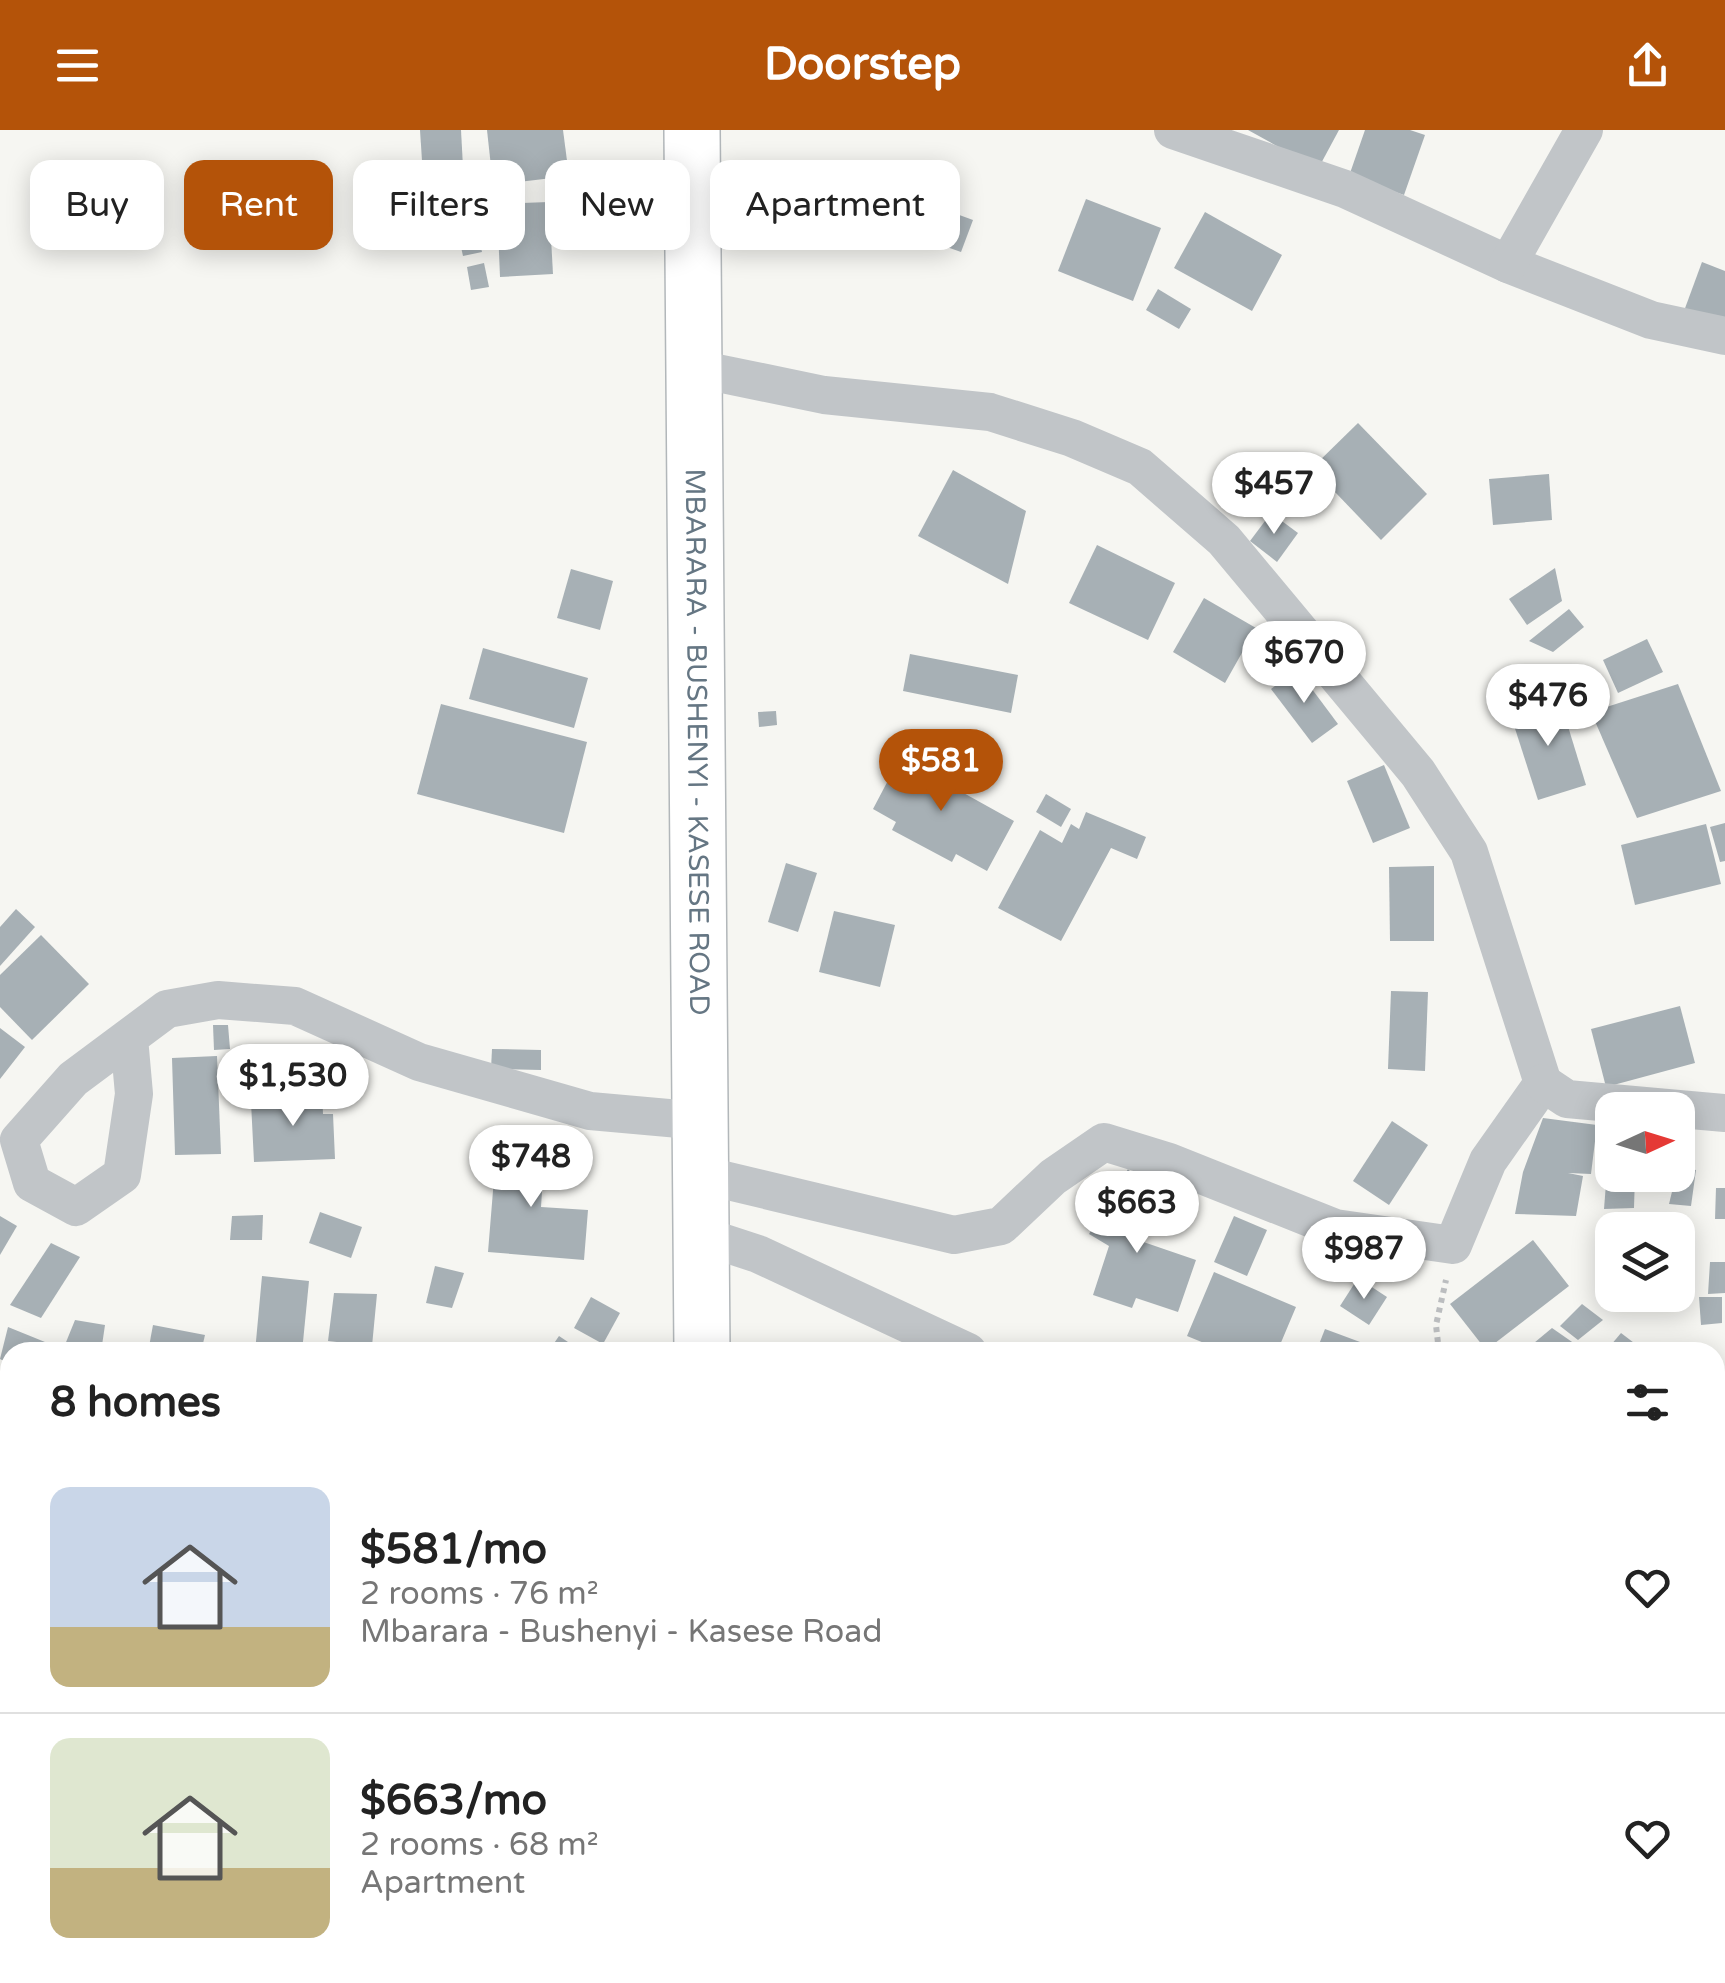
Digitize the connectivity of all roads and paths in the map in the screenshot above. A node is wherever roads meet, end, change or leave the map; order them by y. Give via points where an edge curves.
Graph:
1 (692, 130) edge
2 (1172, 130) edge
3 (1584, 130) edge
4 (1508, 264) junction
5 (1725, 336) edge
6 (694, 368) junction
7 (128, 1038) dead end
8 (1543, 1084) junction
9 (1725, 1113) edge
10 (702, 1121) junction
11 (703, 1175) junction
12 (702, 1236) junction
13 (1453, 1245) junction
14 (702, 1342) edge
15 (947, 1342) edge
16 (1438, 1342) edge

1 - 6 main road, MBARARA - BUSHENYI - KASESE ROAD
2 - 4 street via 1345,189
3 - 4 street
4 - 5 street via 1650,320
6 - 8 street via 824,395 990,412 1140,467 1224,540 1418,773 1469,852
6 - 10 main road, MBARARA - BUSHENYI - KASESE ROAD
7 - 10 street via 167,1008 218,1000 295,1006 419,1062 590,1110
8 - 9 street via 1567,1098
8 - 13 street via 1488,1161
10 - 11 main road, MBARARA - BUSHENYI - KASESE ROAD
11 - 12 main road, MBARARA - BUSHENYI - KASESE ROAD
11 - 13 street via 954,1235 1001,1226 1052,1177 1104,1142 1335,1228
12 - 14 main road, MBARARA - BUSHENYI - KASESE ROAD
12 - 15 street via 758,1254
13 - 16 path

